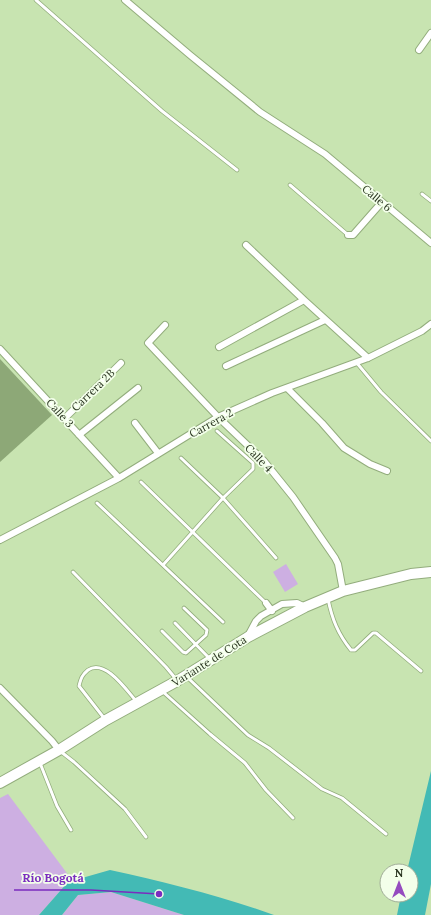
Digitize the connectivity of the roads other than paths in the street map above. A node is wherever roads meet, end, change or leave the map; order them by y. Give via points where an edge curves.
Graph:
1 (36, 0) edge
2 (125, 0) edge
3 (431, 33) edge
4 (419, 50) dead end
5 (237, 170) dead end
6 (290, 185) dead end
7 (422, 194) dead end
8 (431, 201) edge
9 (382, 202) junction
10 (348, 235) joint
11 (431, 243) edge
12 (246, 245) dead end
13 (304, 300) junction
14 (326, 320) junction
15 (431, 324) edge
16 (165, 325) dead end
17 (219, 347) dead end
18 (0, 349) edge
19 (368, 358) junction
20 (356, 362) junction
21 (121, 363) dead end
22 (226, 366) dead end
23 (138, 388) dead end
24 (287, 388) junction
25 (218, 417) junction
26 (65, 418) junction
27 (135, 423) dead end
28 (217, 431) dead end
29 (79, 435) junction
30 (431, 441) edge
31 (158, 453) junction
32 (181, 458) dead end
33 (387, 471) dead end
34 (119, 478) junction
35 (141, 482) dead end
36 (223, 498) junction
37 (97, 503) dead end
38 (192, 532) junction
39 (0, 540) edge
40 (276, 558) dead end
41 (163, 565) junction
42 (73, 572) dead end
43 (431, 572) edge
44 (343, 591) junction
45 (327, 597) junction
46 (266, 603) joint
47 (305, 607) junction
48 (184, 608) dead end
49 (272, 611) junction
50 (223, 622) dead end
51 (175, 623) dead end
52 (162, 632) dead end
53 (248, 637) junction
54 (197, 644) junction
55 (212, 660) junction
56 (421, 671) dead end
57 (186, 675) junction
58 (177, 681) junction
59 (0, 688) edge
60 (161, 690) junction
61 (138, 703) junction
62 (106, 720) junction
63 (59, 750) junction
64 (38, 761) junction
65 (0, 783) edge
66 (292, 818) dead end
67 (71, 830) dead end
68 (386, 834) dead end
69 (146, 837) dead end

1 - 5 lane via 162,111
2 - 9 street, Calle 6 via 260,112 323,152
3 - 4 street
6 - 10 lane
7 - 8 lane
9 - 10 street via 353,235
9 - 11 street, Calle 6
12 - 13 street
13 - 14 street
13 - 17 street
14 - 19 street
14 - 22 street
15 - 19 street, Carrera 2
16 - 25 street, Calle 4 via 148,343
18 - 26 street, Calle 3
19 - 20 street, Carrera 2
20 - 24 street, Carrera 2
20 - 30 lane via 381,392
21 - 26 street, Carrera 2B
23 - 29 street
24 - 25 street, Carrera 2
24 - 33 street via 344,448
25 - 31 street, Carrera 2
25 - 44 street, Calle 4 via 264,461 293,497 336,558
26 - 29 street, Calle 3
27 - 31 street
28 - 36 lane via 254,466
29 - 34 street, Calle 3
31 - 34 street, Carrera 2
32 - 36 lane
34 - 39 street, Carrera 2
35 - 38 lane
36 - 38 lane
36 - 40 lane
37 - 41 lane
38 - 41 lane
38 - 46 lane
41 - 50 lane
42 - 58 lane
43 - 44 main road, Variante de Cota via 411,574
44 - 45 main road, Variante de Cota
45 - 47 main road, Variante de Cota
45 - 56 lane via 336,627 351,650 355,650 376,633
46 - 49 street
47 - 49 street via 297,603 288,603
47 - 53 main road, Variante de Cota
48 - 54 lane via 207,630 206,635
49 - 53 street via 256,621
51 - 54 lane
52 - 54 lane via 183,652 186,653
53 - 55 main road, Variante de Cota
54 - 55 lane
55 - 57 main road, Variante de Cota
57 - 58 main road, Variante de Cota
57 - 68 lane via 248,735 322,789 342,798
58 - 60 main road, Variante de Cota
59 - 63 street
60 - 61 main road, Variante de Cota
60 - 66 lane via 245,763
61 - 62 main road, Variante de Cota
61 - 62 lane via 111,673 101,668 91,668 81,676 79,686
62 - 63 main road, Variante de Cota
63 - 64 main road, Variante de Cota
63 - 69 lane via 125,810
64 - 65 main road, Variante de Cota
64 - 67 lane via 57,806

